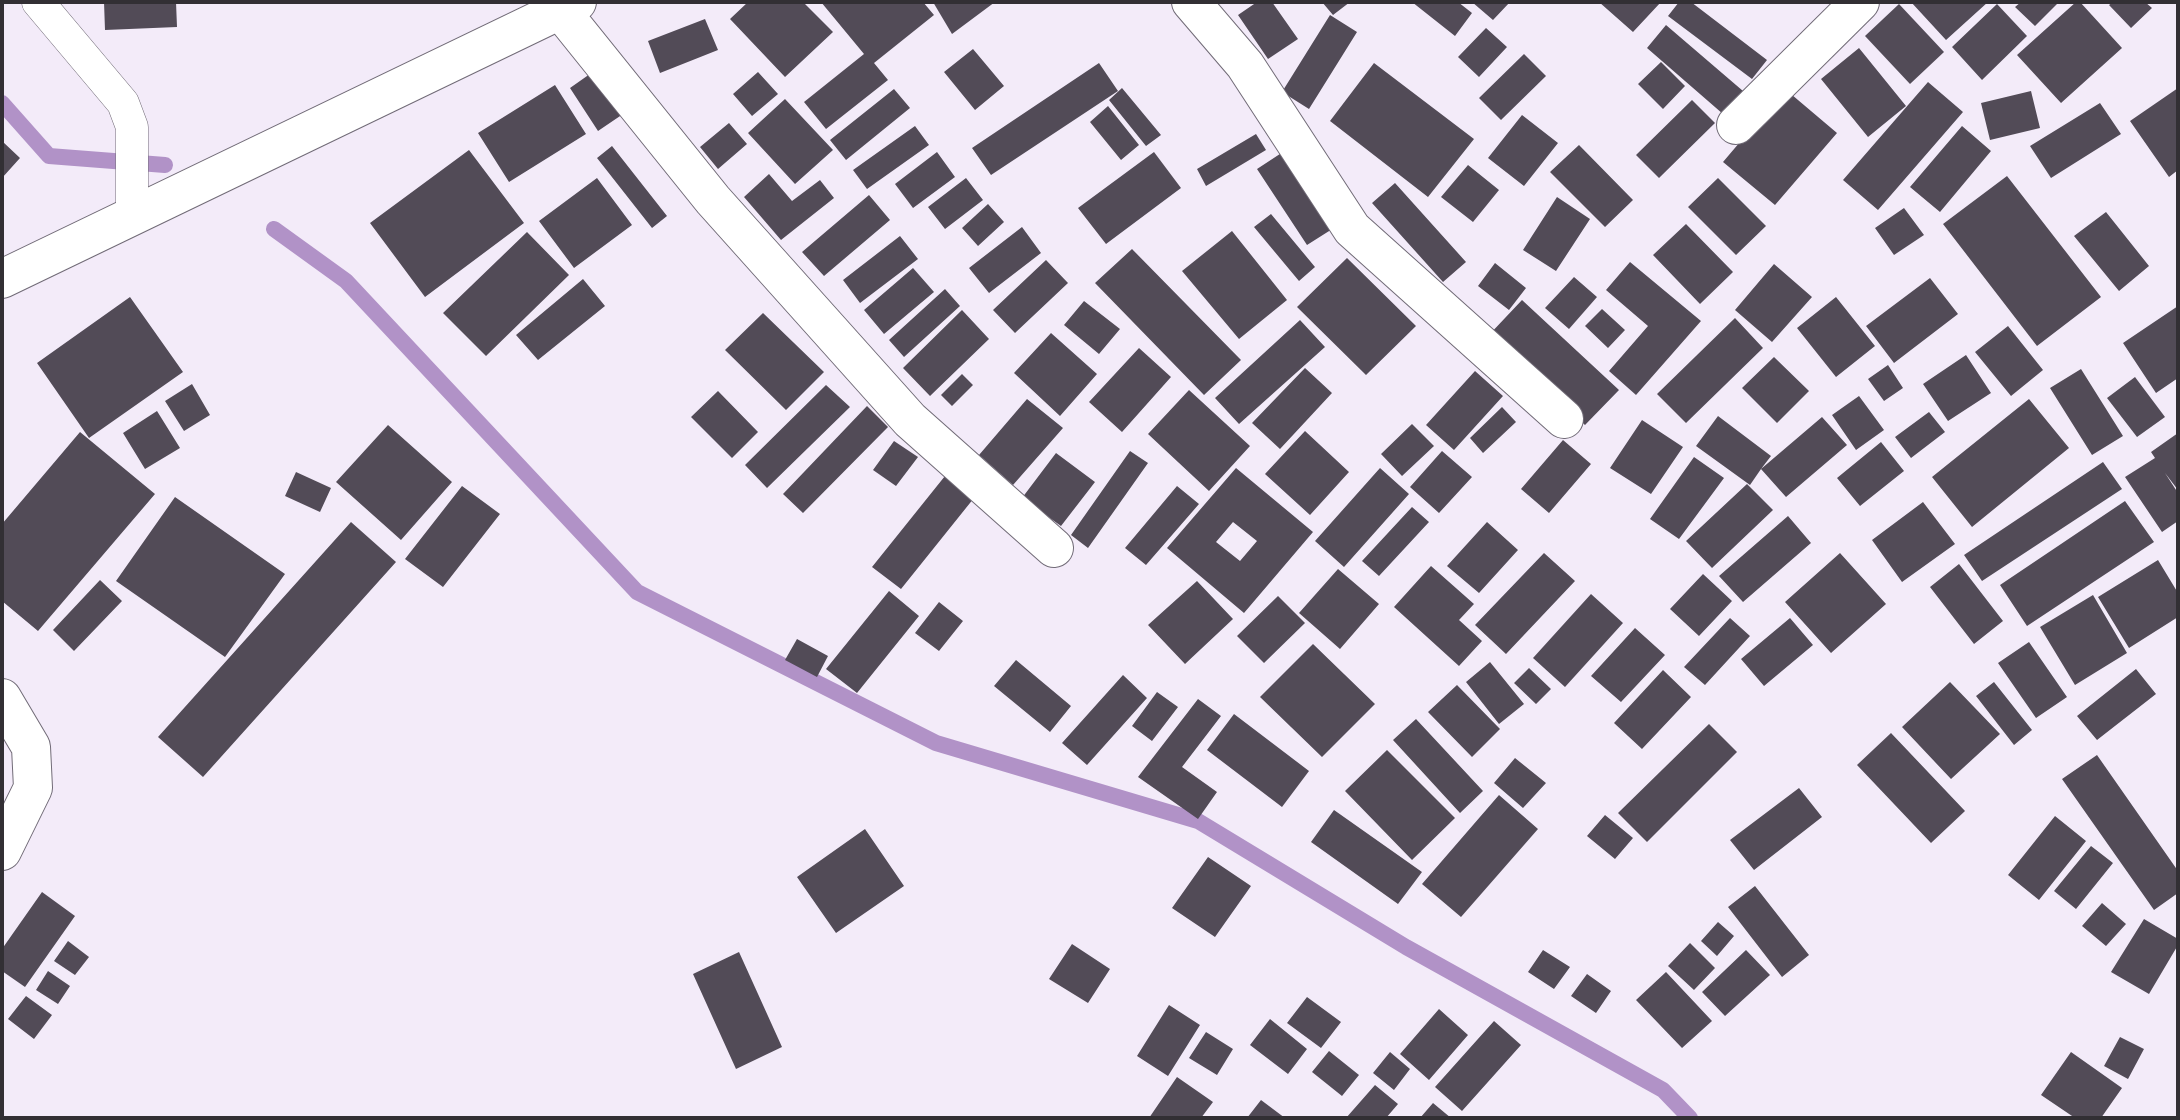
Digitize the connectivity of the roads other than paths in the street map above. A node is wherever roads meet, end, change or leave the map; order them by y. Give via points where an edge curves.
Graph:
1 (38, 2) edge
2 (1191, 2) edge
3 (1860, 2) edge
4 (569, 6) edge
5 (1736, 125) dead end
6 (132, 215) junction
7 (2, 279) edge
8 (1564, 419) dead end
9 (1054, 548) dead end
10 (2, 698) edge
11 (2, 851) edge

1 - 6 lane via 123,103 132,127
2 - 8 street via 1245,65 1352,229
3 - 5 street
4 - 6 street
4 - 9 street via 713,200 910,421
6 - 7 street
10 - 11 street via 31,747 33,788

